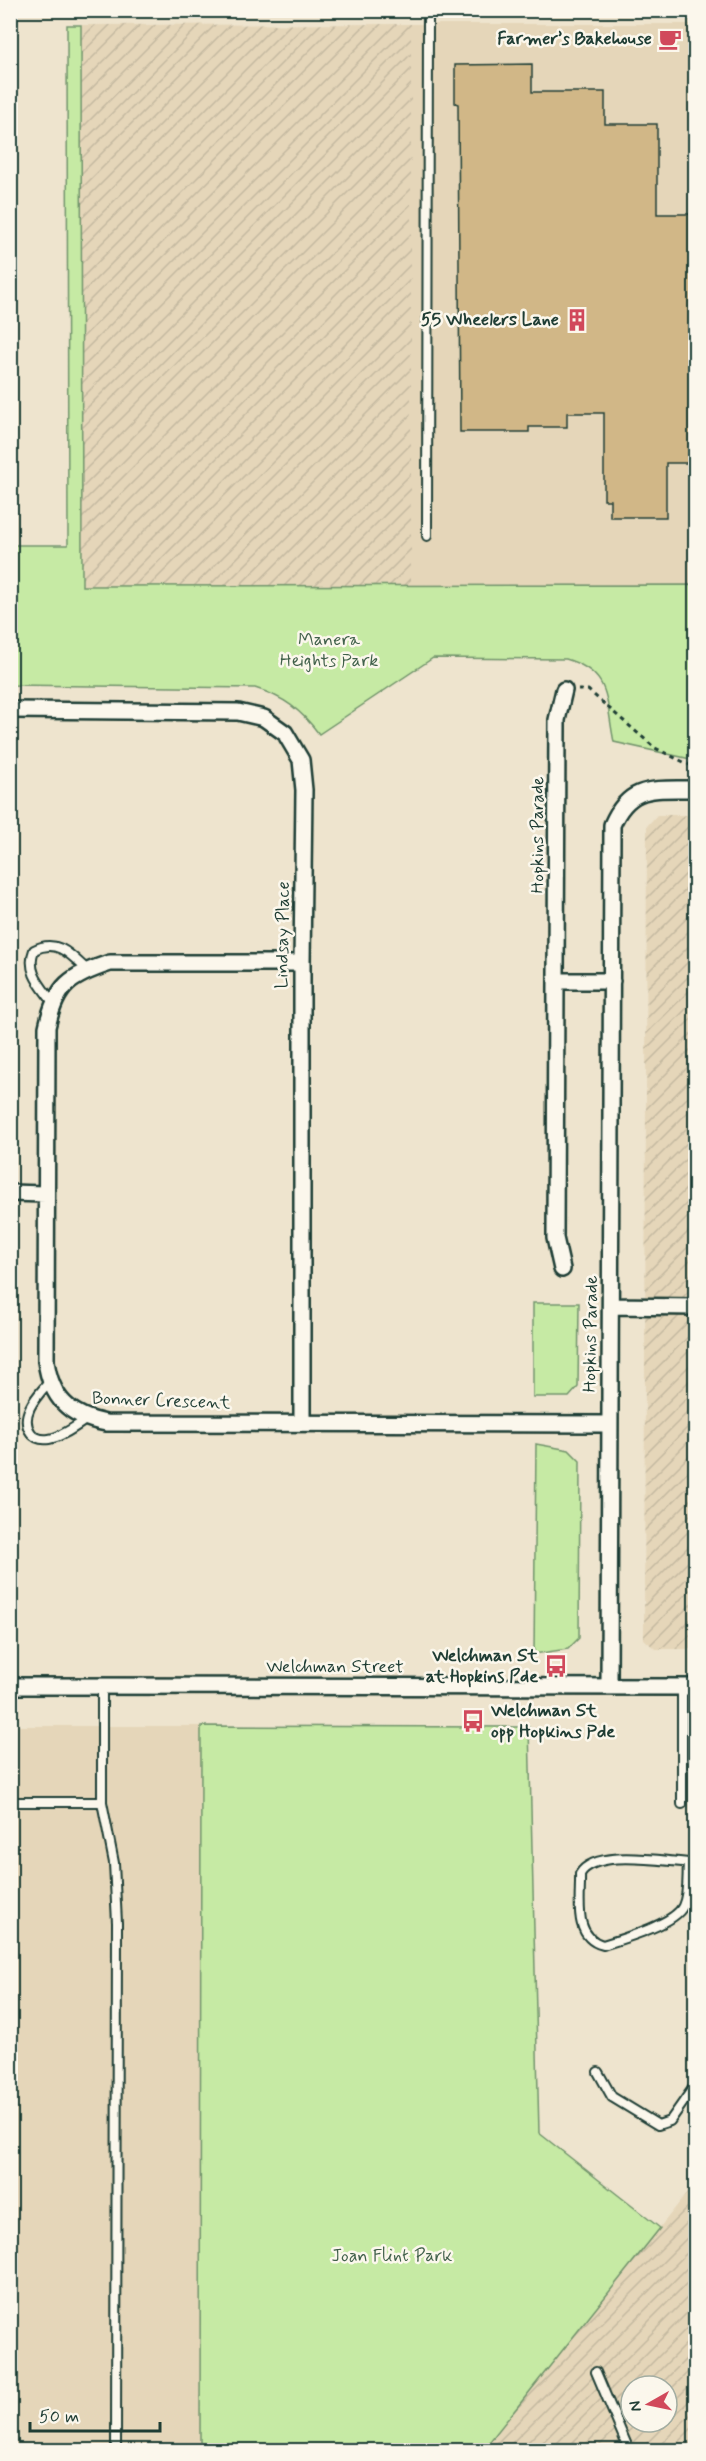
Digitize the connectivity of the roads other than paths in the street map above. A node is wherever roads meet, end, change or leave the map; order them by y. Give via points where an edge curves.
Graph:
1 (428, 10) edge
2 (427, 536) dead end
3 (564, 690) road end
4 (10, 710) edge
5 (696, 789) edge
6 (302, 963) junction
7 (87, 970) junction
8 (557, 981) junction
9 (612, 981) junction
10 (52, 1001) junction
11 (10, 1193) edge
12 (45, 1194) junction
13 (562, 1269) dead end
14 (611, 1306) junction
15 (696, 1307) edge
16 (49, 1382) junction
17 (87, 1419) junction
18 (302, 1422) junction
19 (609, 1424) junction
20 (10, 1686) edge
21 (102, 1687) junction
22 (609, 1687) junction
23 (689, 1687) edge
24 (10, 1802) edge
25 (102, 1802) junction
26 (682, 1804) dead end
27 (692, 1863) edge
28 (598, 2072) dead end
29 (696, 2084) edge
30 (596, 2372) dead end
31 (116, 2451) edge
32 (629, 2451) edge

1 - 2 lane
3 - 8 street, Hopkins Parade via 557,720
4 - 6 street, Lindsay Place via 238,712 264,718 285,733 301,760 304,790
5 - 9 street, Hopkins Parade via 634,794 620,807 612,825
6 - 7 street via 143,961 110,963
6 - 18 street, Lindsay Place
7 - 10 street via 68,982
7 - 10 lane via 54,945 34,950 30,960 32,972
8 - 9 street
8 - 13 street, Hopkins Parade via 555,1238
9 - 14 street, Hopkins Parade
10 - 12 street via 47,1028
11 - 12 street
12 - 16 street
14 - 15 street
14 - 19 street, Hopkins Parade
16 - 17 street, Bonner Crescent via 58,1398
16 - 17 lane via 27,1413 32,1433 41,1439 51,1439
17 - 18 street, Bonner Crescent via 106,1423
18 - 19 street, Bonner Crescent
19 - 22 street, Hopkins Parade
20 - 21 street, Welchman Street
21 - 22 street, Welchman Street
21 - 25 lane
22 - 23 street, Welchman Street
23 - 26 lane
24 - 25 lane
25 - 31 lane via 114,1863 117,1923
27 - 27 lane via 621,1859 591,1863 584,1868 580,1874 581,1928 588,1939 603,1945 674,1916 682,1909
28 - 29 lane via 612,2097 658,2125 670,2121
30 - 32 lane

